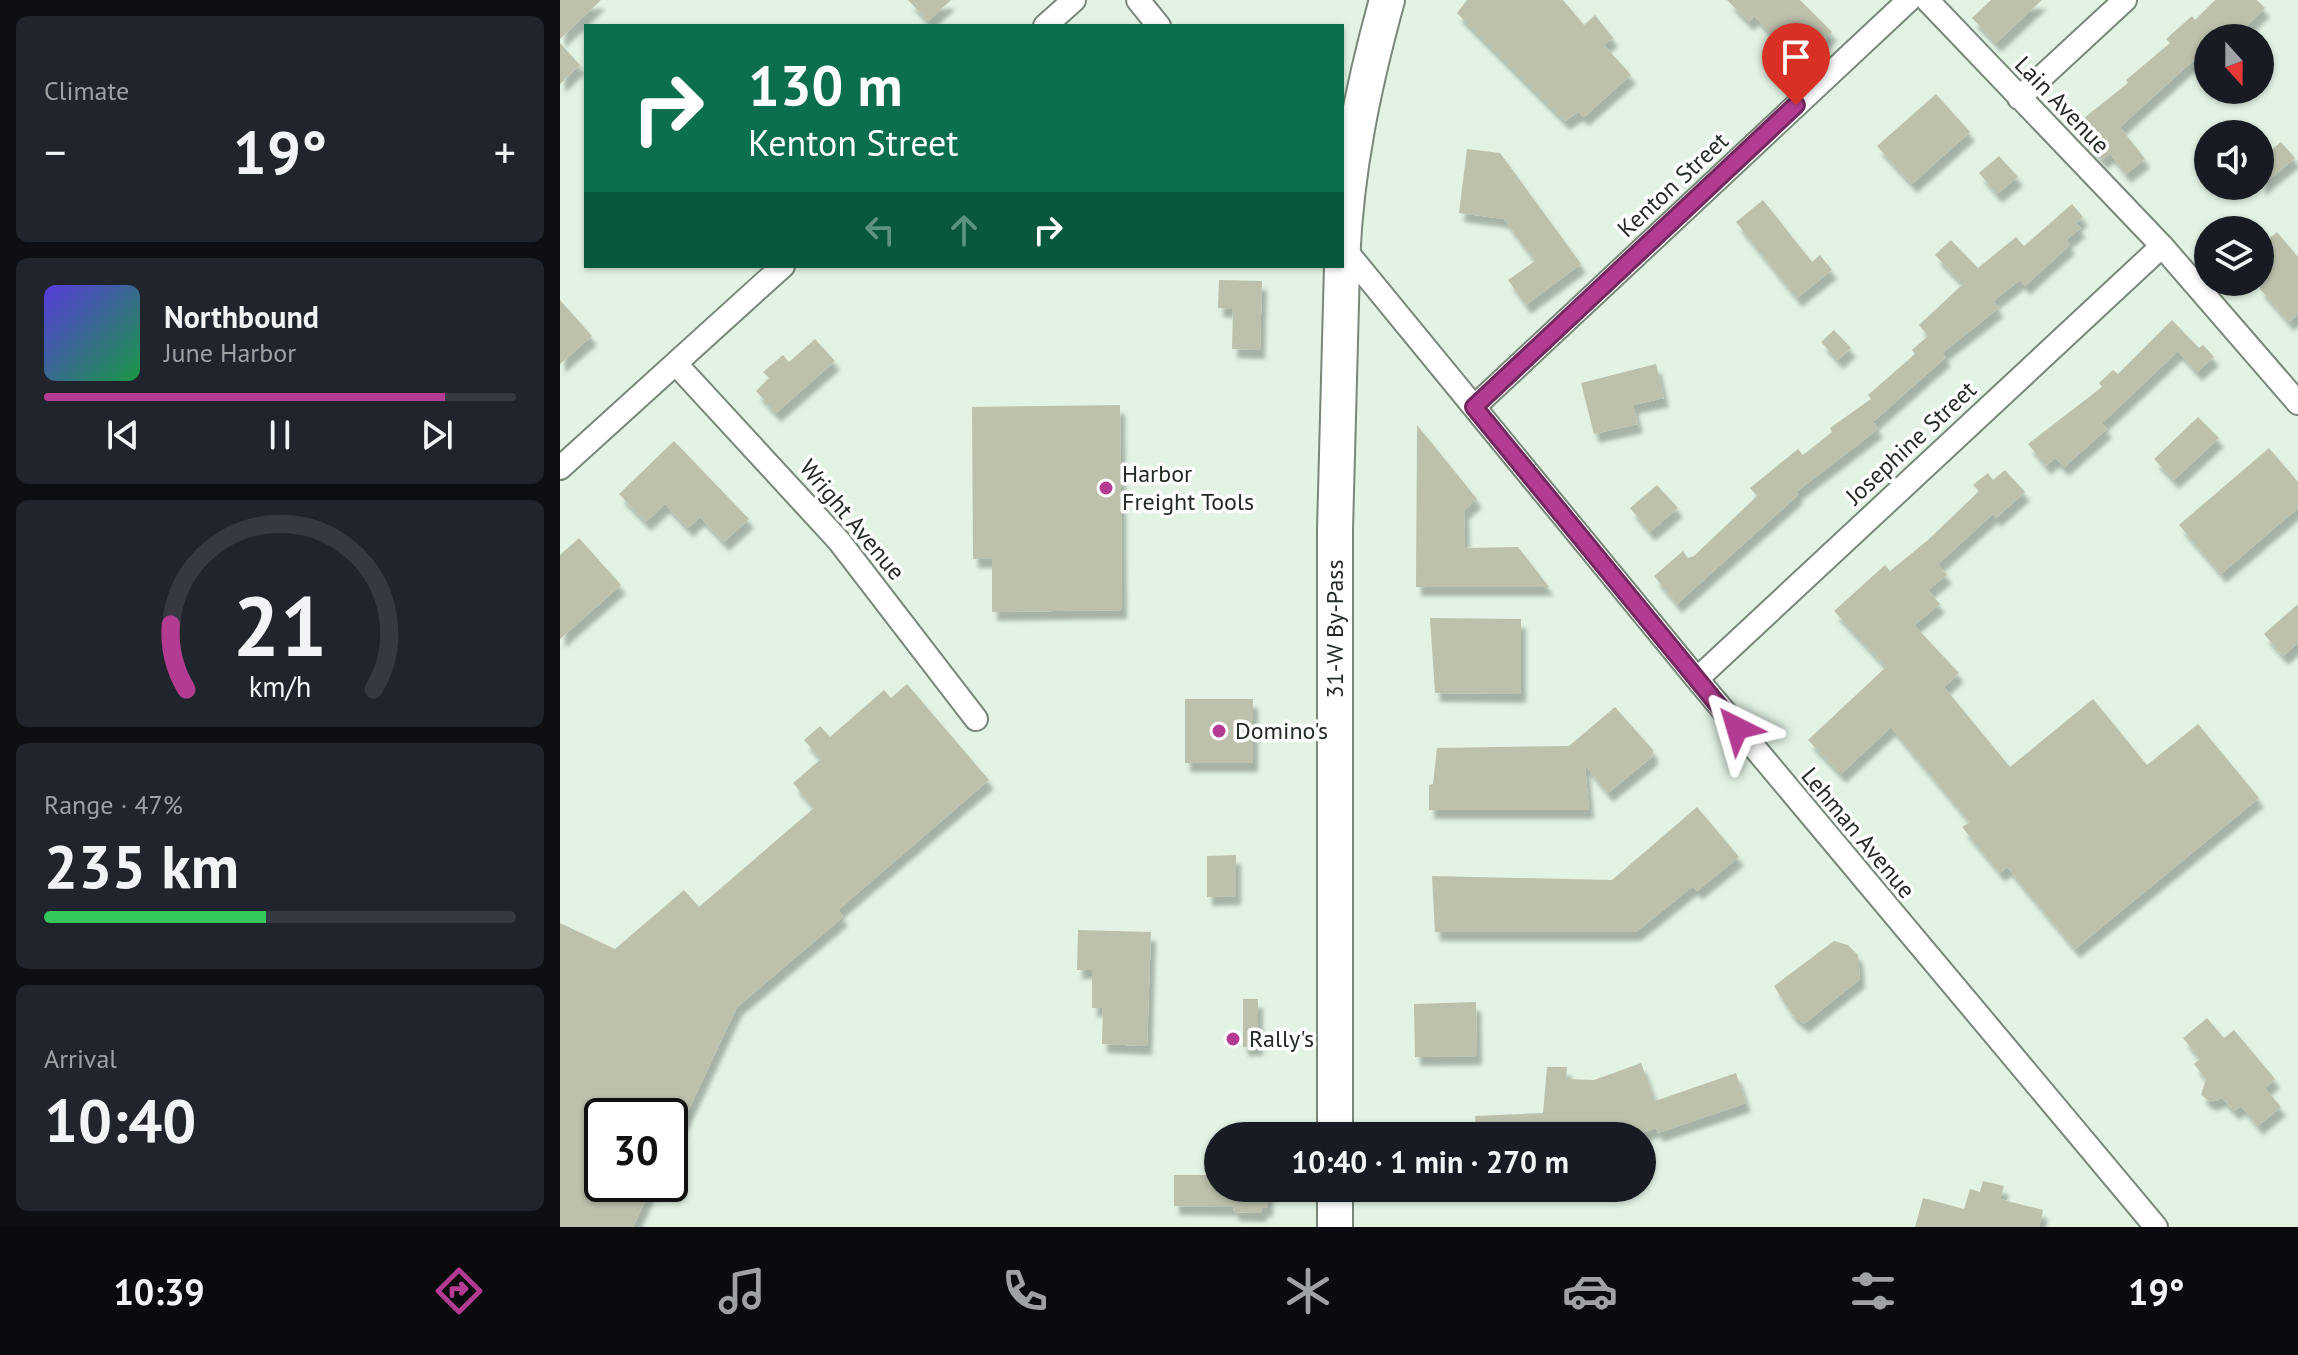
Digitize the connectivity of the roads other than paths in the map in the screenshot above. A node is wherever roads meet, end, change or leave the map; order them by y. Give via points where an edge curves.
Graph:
1 (1074, 0) edge
2 (1138, 0) edge
3 (1387, 0) edge
4 (1909, 0) edge
5 (1927, 0) edge
6 (2125, 0) edge
7 (1047, 24) edge
8 (1157, 24) edge
9 (2019, 98) junction
10 (1344, 224) edge
11 (2162, 246) junction
12 (1344, 248) edge
13 (781, 268) edge
14 (1342, 268) edge
15 (676, 364) junction
16 (2298, 403) edge
17 (1474, 407) junction
18 (560, 468) edge
19 (1697, 679) junction
20 (976, 719) dead end
21 (1335, 1122) edge
22 (1335, 1202) edge
23 (1335, 1227) edge
24 (2156, 1227) edge

1 - 7 street
2 - 8 street
3 - 10 main road, 31-W By-Pass via 1368,71
4 - 17 street, Kenton Street
5 - 9 street, Lain Avenue
6 - 9 street
9 - 11 street, Lain Avenue
11 - 16 street, Lain Avenue
11 - 19 street, Josephine Street
12 - 17 street, Lehman Avenue
13 - 15 street
14 - 21 main road, 31-W By-Pass via 1335,530
15 - 18 street
15 - 20 street, Wright Avenue via 839,541
17 - 19 street, Lehman Avenue
19 - 24 street, Lehman Avenue
22 - 23 main road

